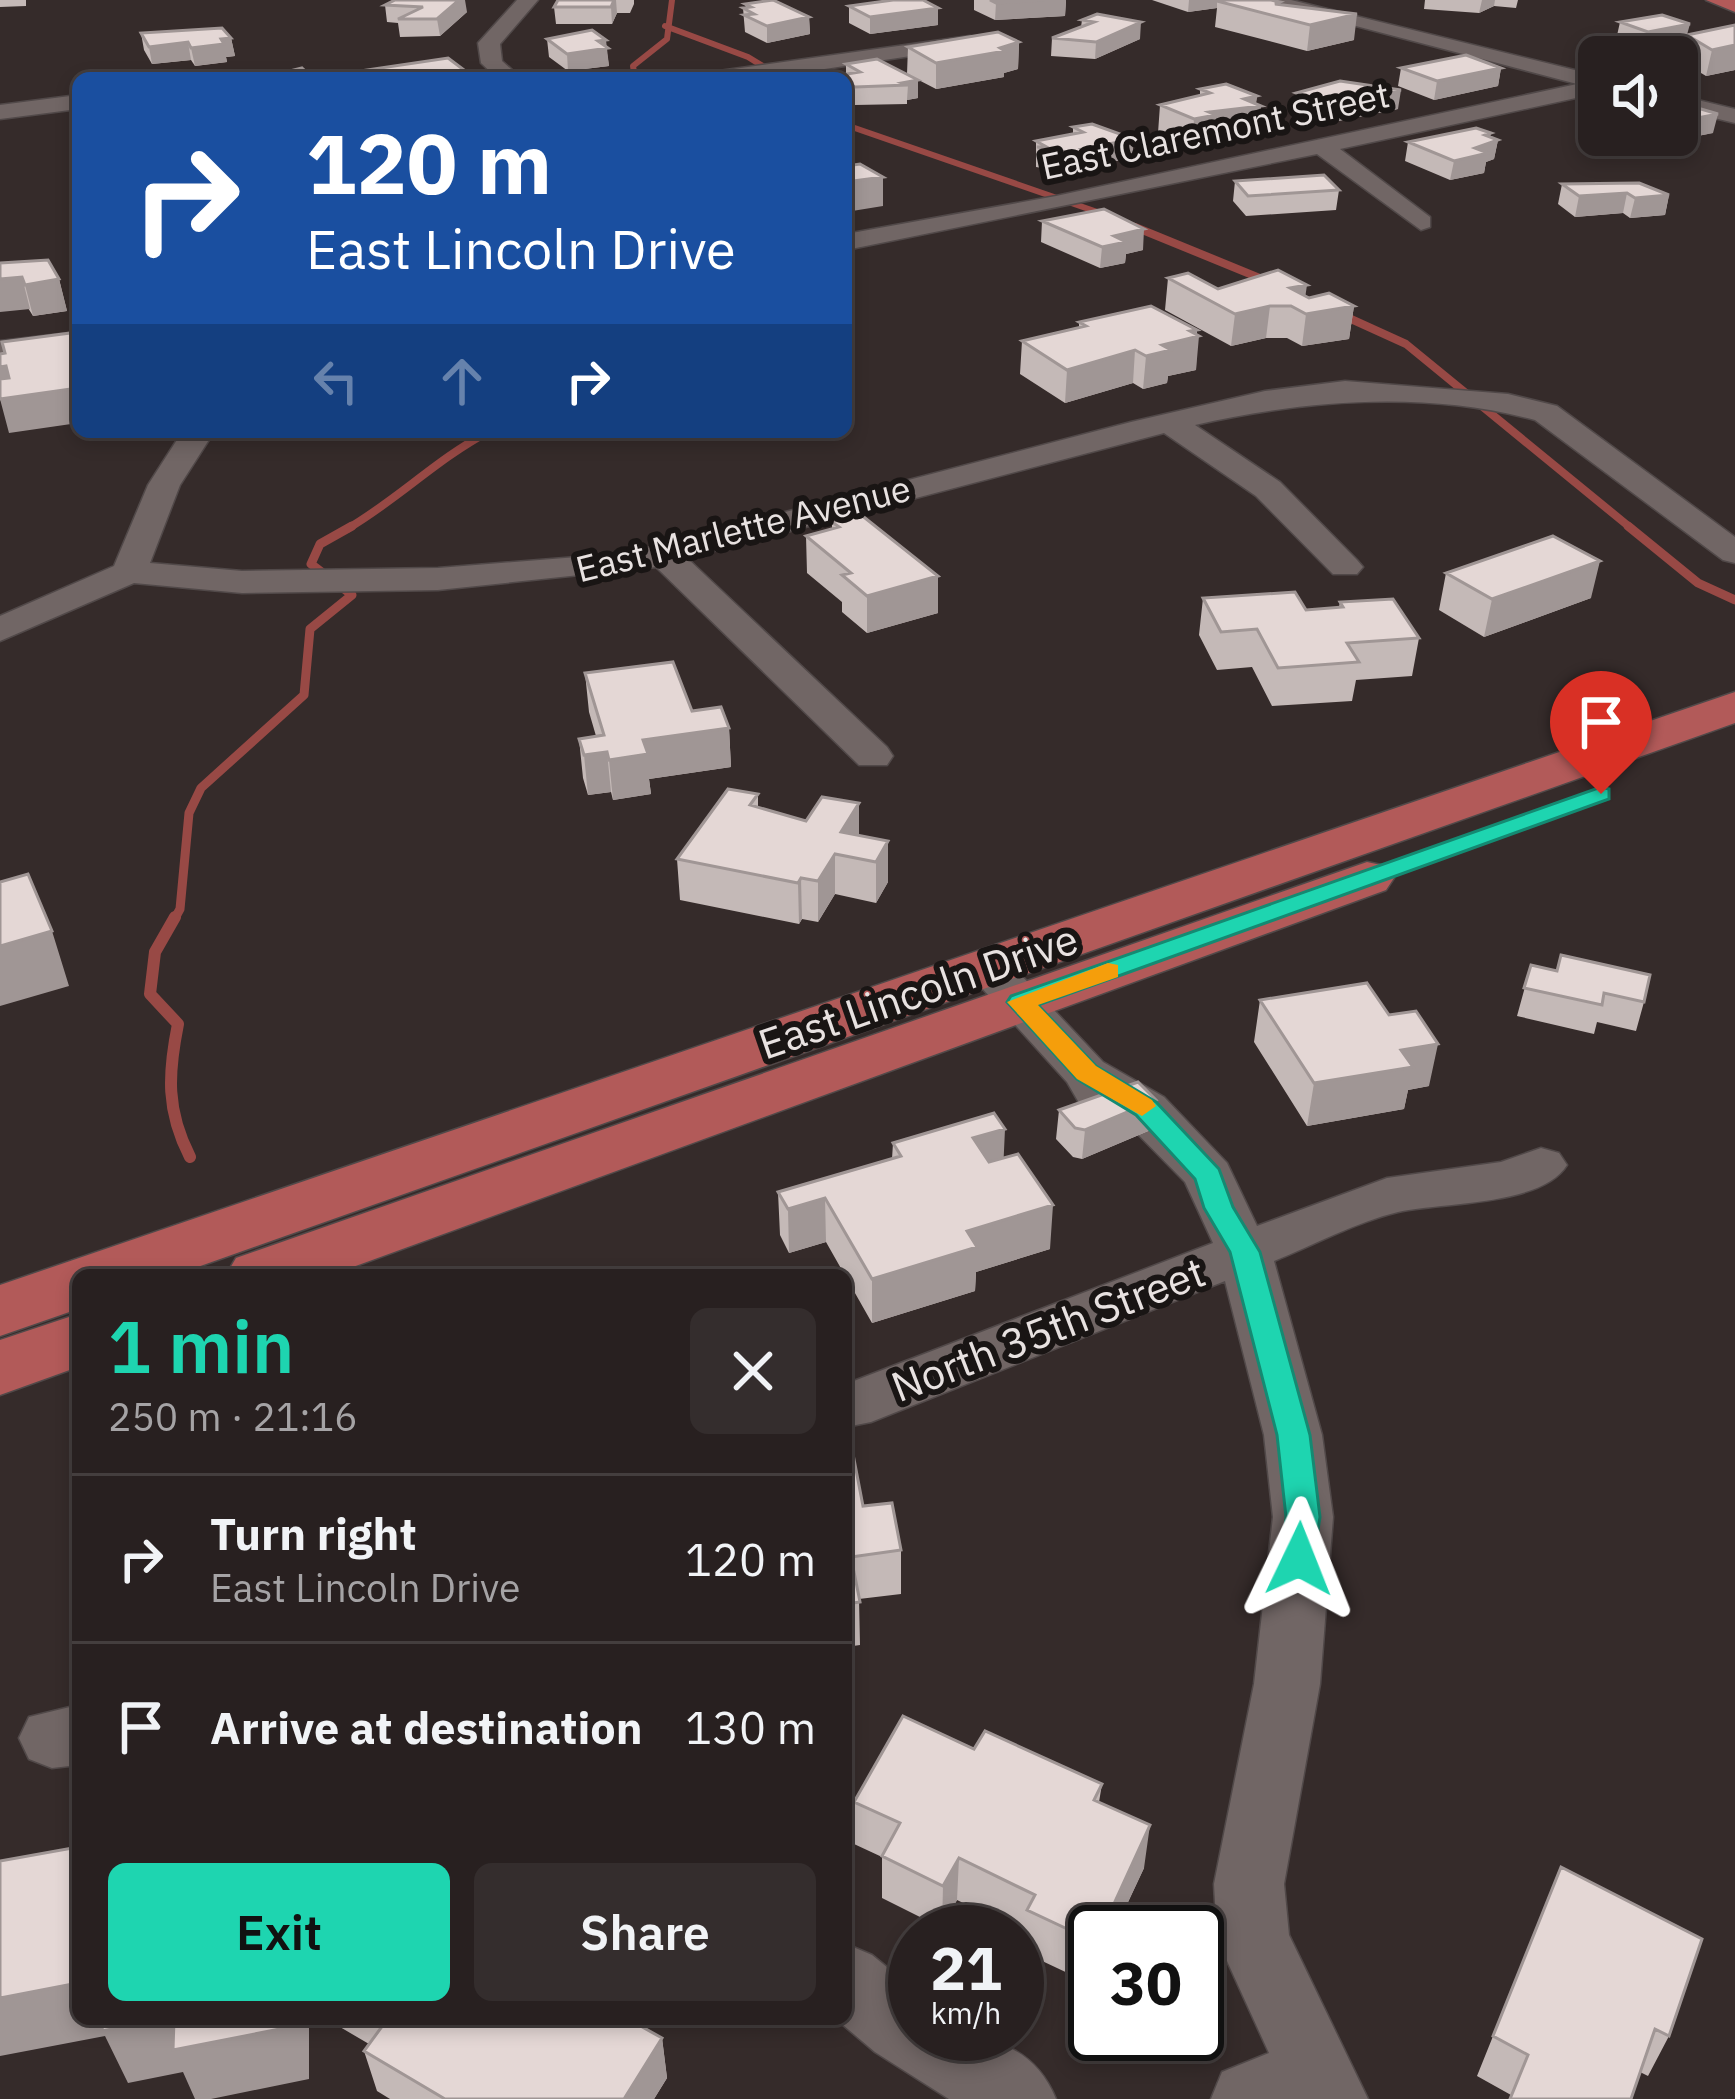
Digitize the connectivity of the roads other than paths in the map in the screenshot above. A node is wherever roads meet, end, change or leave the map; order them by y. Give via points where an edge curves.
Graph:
1 (528, 0) edge
2 (1268, 0) edge
3 (1330, 0) edge
4 (1718, 0) edge
5 (1735, 5) edge
6 (1298, 8) junction
7 (999, 38) edge
8 (503, 72) edge
9 (772, 72) edge
10 (1578, 79) edge
11 (1578, 89) edge
12 (72, 103) edge
13 (1698, 107) edge
14 (0, 112) edge
15 (1735, 116) edge
16 (1322, 147) junction
17 (1421, 222) dead end
18 (852, 241) edge
19 (72, 342) edge
20 (0, 350) edge
21 (1169, 422) junction
22 (194, 438) edge
23 (1735, 553) edge
24 (664, 555) junction
25 (1345, 567) dead end
26 (129, 572) junction
27 (0, 631) edge
28 (1735, 707) edge
29 (1735, 746) edge
30 (873, 756) dead end
31 (1004, 984) junction
32 (1540, 1165) dead end
33 (1232, 1230) junction
34 (121, 1269) edge
35 (275, 1269) edge
36 (72, 1285) edge
37 (0, 1310) edge
38 (72, 1342) edge
39 (0, 1368) edge
40 (852, 1406) edge
41 (852, 1985) edge
42 (1298, 2091) edge
43 (1018, 2099) edge

1 - 8 street via 489,43
2 - 6 street
3 - 6 street
4 - 5 main road
6 - 10 street
7 - 9 street
11 - 16 street, East Claremont Street
12 - 14 street
13 - 15 street
16 - 17 street
16 - 18 street, East Claremont Street
19 - 20 street
21 - 23 street, East Marlette Avenue via 1345,390 1508,404 1546,413
21 - 24 street, East Marlette Avenue
21 - 25 street via 1268,489
22 - 26 street via 164,485
24 - 26 street, East Marlette Avenue via 558,573 334,581
24 - 30 street
26 - 27 street, East Marlette Avenue
28 - 31 main road, East Lincoln Drive
29 - 31 main road, East Lincoln Drive
31 - 33 street, North 35th Street via 1086,1073 1112,1121
31 - 34 main road, East Lincoln Drive
31 - 35 main road, East Lincoln Drive
32 - 33 street, North 35th Street via 1510,1178
33 - 40 street, North 35th Street
33 - 42 street, North 35th Street via 1293,1435 1303,1517 1287,1684 1250,1884 1253,1939
36 - 37 main road
38 - 39 main road
41 - 43 street

